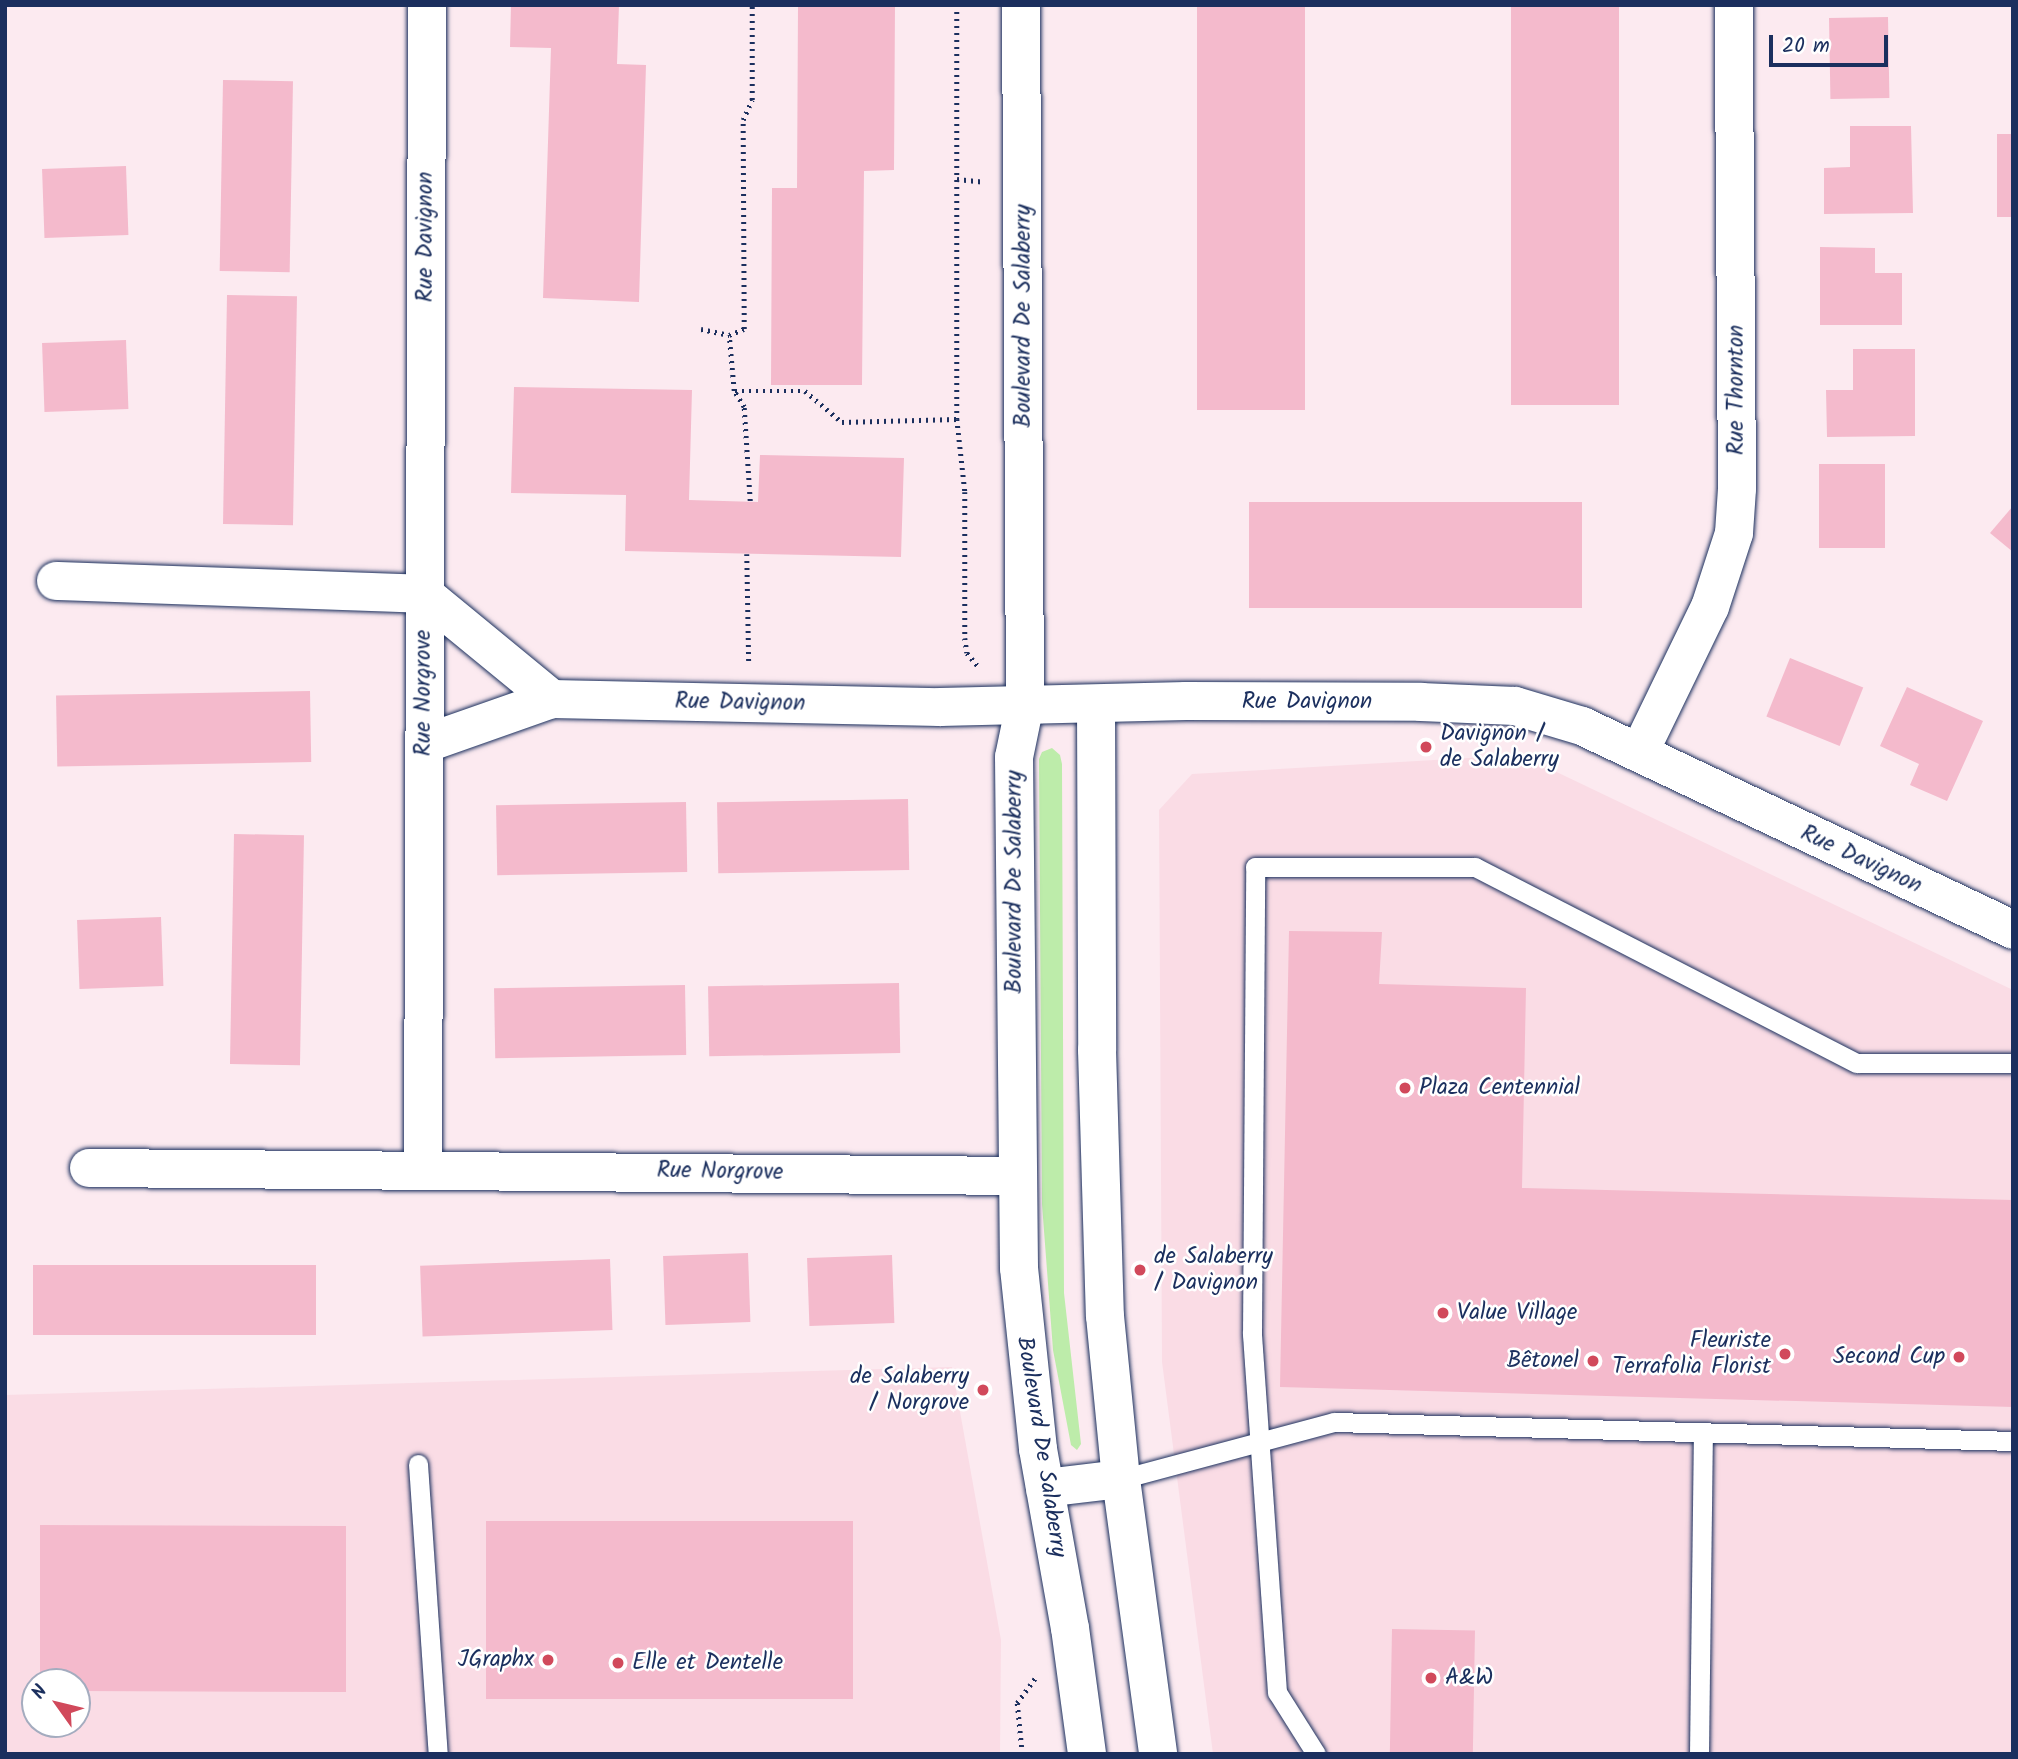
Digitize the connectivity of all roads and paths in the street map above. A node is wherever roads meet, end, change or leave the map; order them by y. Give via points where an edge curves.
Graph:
1 (427, 5) edge
2 (752, 5) edge
3 (957, 5) edge
4 (1021, 5) edge
5 (1734, 5) edge
6 (957, 179) junction
7 (989, 182) dead end
8 (701, 330) dead end
9 (729, 335) junction
10 (734, 391) junction
11 (957, 419) junction
12 (750, 502) dead end
13 (747, 554) dead end
14 (55, 580) dead end
15 (424, 594) junction
16 (973, 661) dead end
17 (552, 699) junction
18 (749, 703) junction
19 (1025, 704) junction
20 (1096, 704) junction
21 (424, 744) junction
22 (1639, 754) junction
23 (2013, 930) edge
24 (2013, 1063) edge
25 (89, 1168) dead end
26 (423, 1169) junction
27 (1017, 1175) junction
28 (1703, 1432) junction
29 (1260, 1440) junction
30 (2013, 1441) edge
31 (418, 1464) dead end
32 (1121, 1479) junction
33 (1045, 1488) junction
34 (1017, 1703) dead end
35 (439, 1754) edge
36 (1022, 1754) edge
37 (1087, 1754) edge
38 (1158, 1754) edge
39 (1316, 1754) edge
40 (1699, 1754) edge

1 - 15 street, Rue Davignon
2 - 9 path via 752,100 743,120 744,329
3 - 6 path
4 - 19 street, Boulevard De Salaberry
5 - 22 street, Rue Thornton via 1734,533 1710,607
6 - 7 path
6 - 11 path
8 - 9 path
9 - 10 path
10 - 11 path via 805,391 842,422
10 - 12 path via 744,407
11 - 16 path via 965,492 965,638
13 - 18 path
14 - 15 street
15 - 17 street
15 - 21 street, Rue Norgrove
17 - 18 street, Rue Davignon
17 - 21 street, Rue Davignon
18 - 19 street, Rue Davignon via 940,708
19 - 20 street, Rue Davignon
19 - 27 street, Boulevard De Salaberry via 1014,757
20 - 22 street, Rue Davignon via 1489,704 1558,716
20 - 32 street via 1100,1207
21 - 26 street, Rue Norgrove
22 - 23 street, Rue Davignon
24 - 29 lane via 1857,1063 1475,867 1255,867 1252,1334
25 - 26 street, Rue Norgrove
26 - 27 street, Rue Norgrove
27 - 33 street, Boulevard De Salaberry via 1023,1322
28 - 29 lane via 1334,1422
28 - 30 lane
28 - 40 lane
29 - 32 lane
29 - 39 lane via 1277,1692
31 - 35 lane
32 - 33 street
32 - 38 street
33 - 37 street, Boulevard De Salaberry
34 - 36 path

